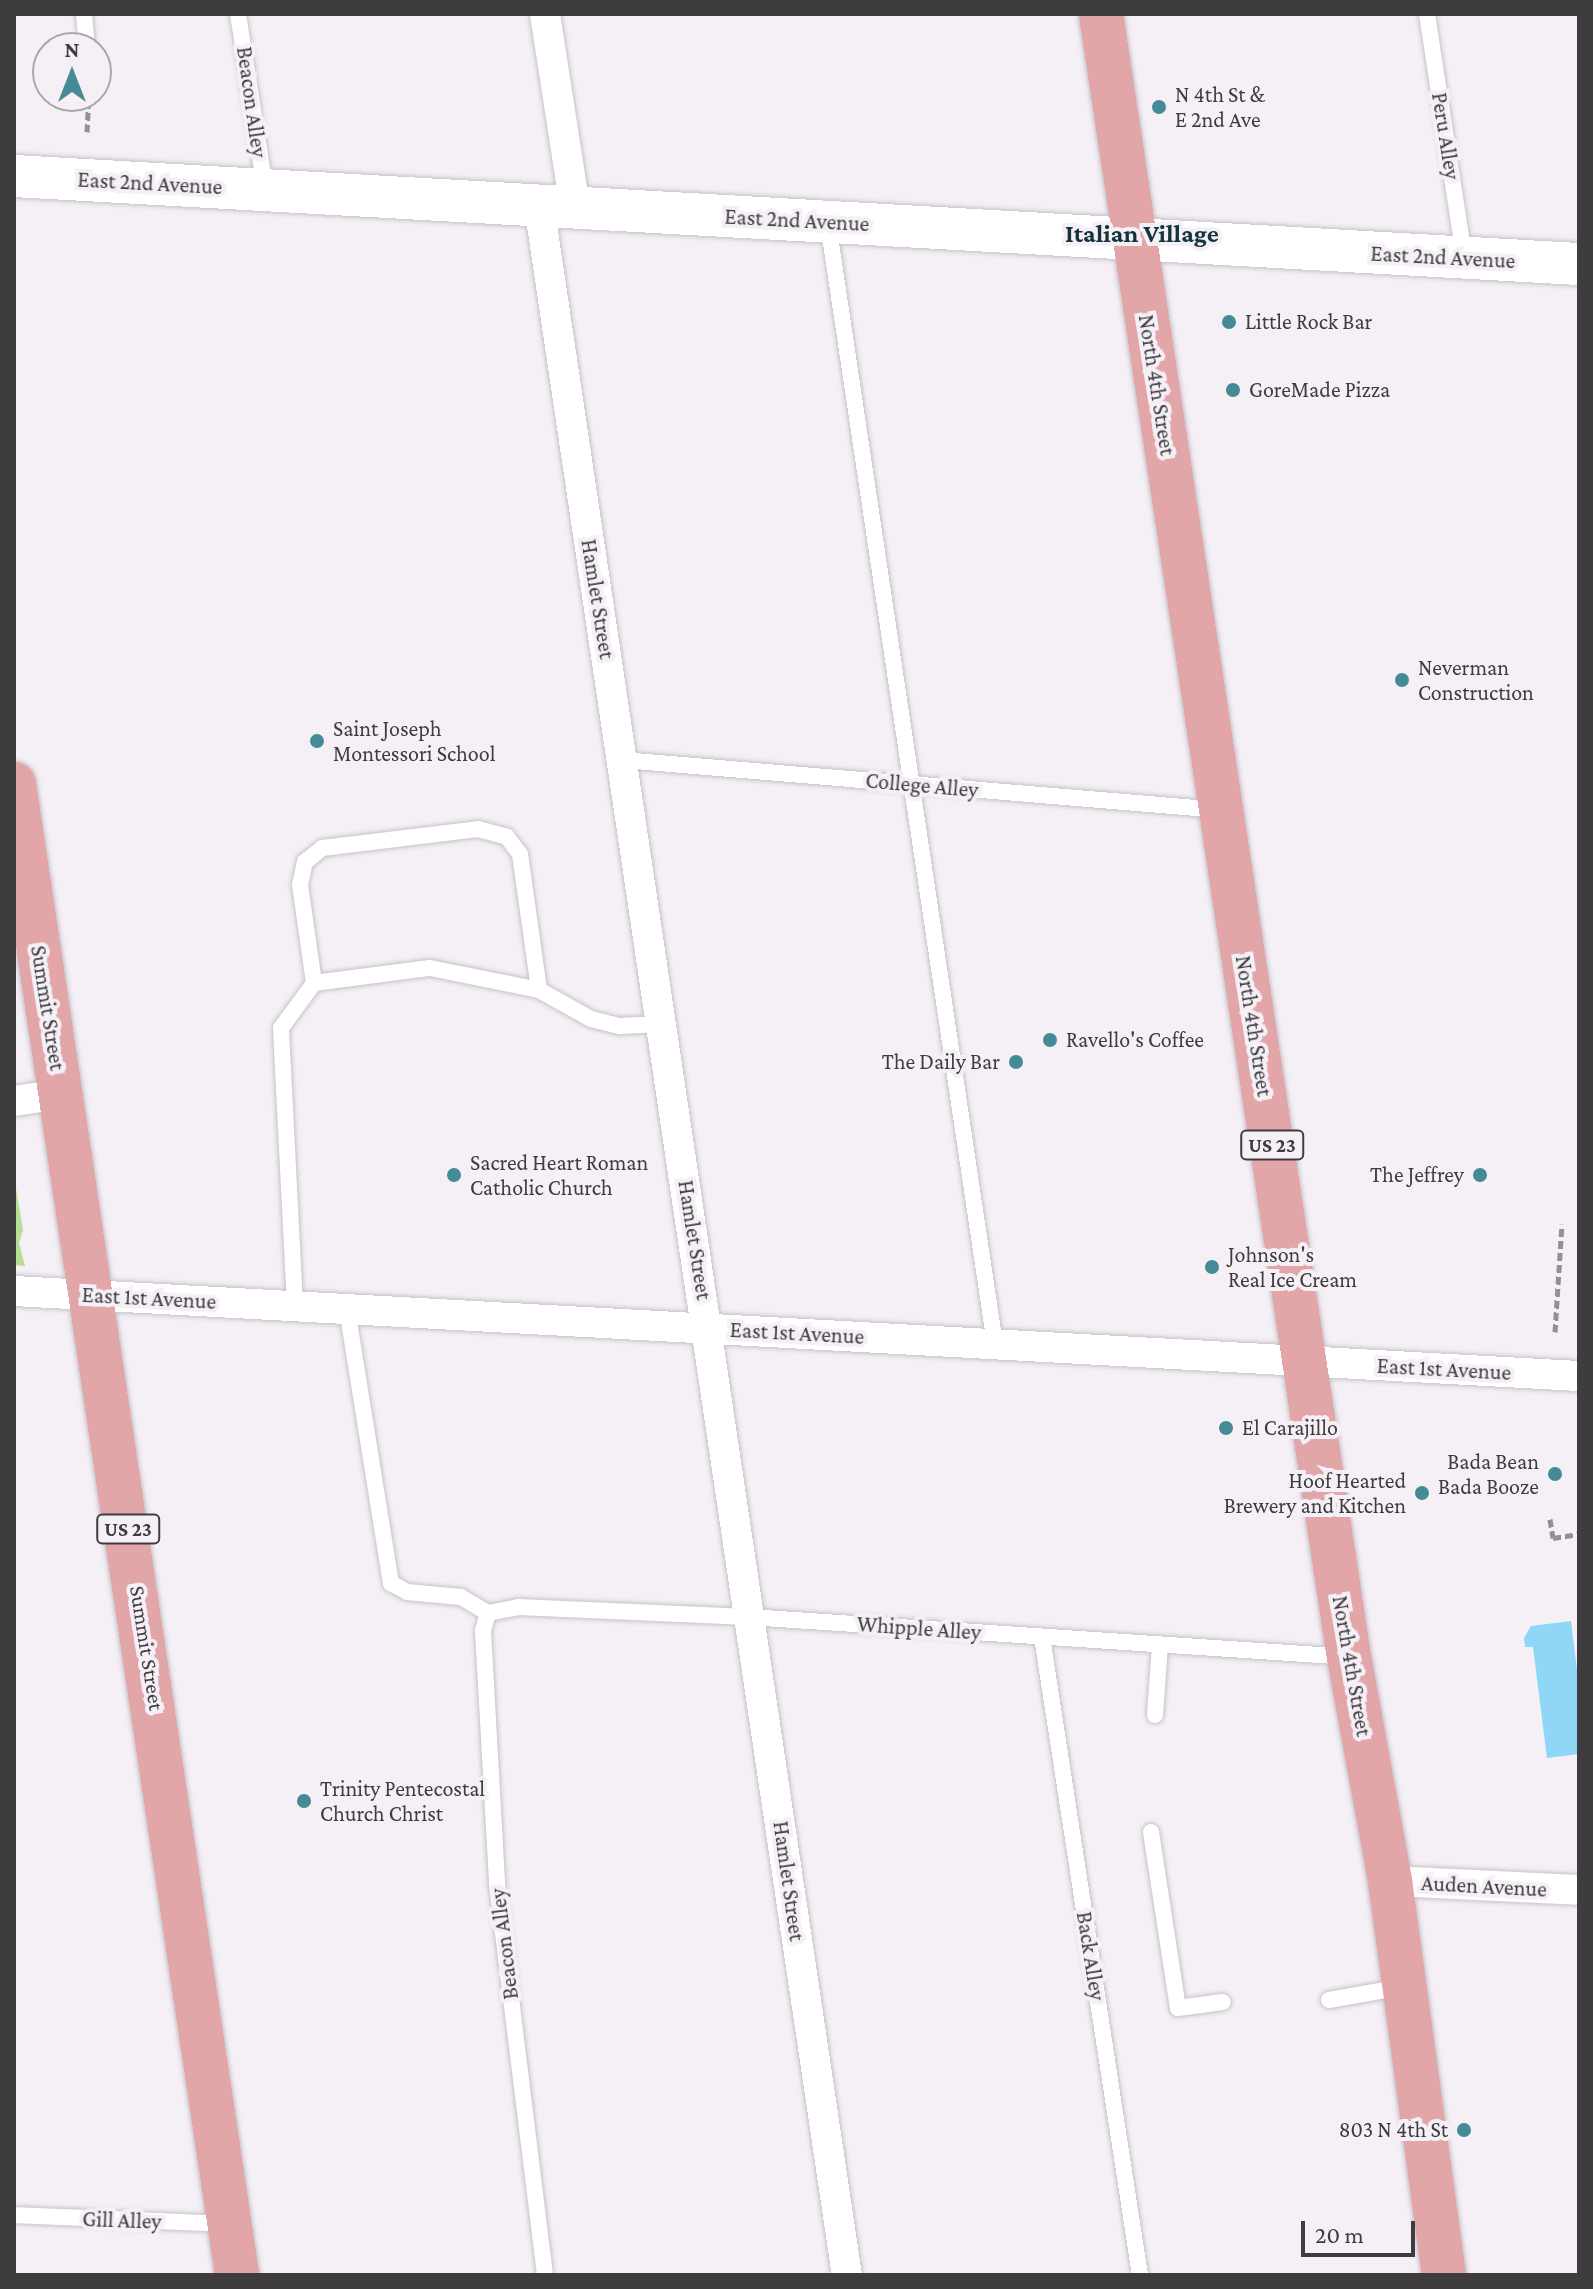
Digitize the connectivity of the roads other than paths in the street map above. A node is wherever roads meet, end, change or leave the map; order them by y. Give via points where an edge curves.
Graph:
1 (238, 14) edge
2 (545, 14) edge
3 (1101, 14) edge
4 (1427, 14) edge
5 (14, 176) edge
6 (265, 189) junction
7 (557, 206) junction
8 (828, 222) junction
9 (1136, 239) junction
10 (1464, 258) junction
11 (1579, 264) edge
12 (623, 760) junction
13 (14, 784) edge
14 (912, 784) junction
15 (1222, 810) junction
16 (314, 983) junction
17 (539, 990) junction
18 (662, 1024) junction
19 (61, 1094) junction
20 (14, 1101) edge
21 (14, 1291) edge
22 (92, 1295) junction
23 (295, 1306) junction
24 (347, 1309) junction
25 (708, 1329) junction
26 (995, 1344) junction
27 (1305, 1362) junction
28 (1579, 1376) edge
29 (488, 1613) junction
30 (749, 1617) junction
31 (1042, 1637) junction
32 (1160, 1645) junction
33 (1349, 1657) junction
34 (1155, 1715) dead end
35 (1151, 1832) dead end
36 (1390, 1881) junction
37 (1579, 1890) edge
38 (1404, 1986) junction
39 (1329, 2000) dead end
40 (1223, 2002) dead end
41 (14, 2215) edge
42 (230, 2225) junction
43 (237, 2275) edge
44 (545, 2275) edge
45 (847, 2275) edge
46 (1140, 2275) edge
47 (1444, 2275) edge

1 - 6 lane, Beacon Alley
2 - 7 street, Hamlet Street
3 - 9 main road, North 4th Street / US 23
4 - 10 lane, Peru Alley
5 - 6 street, East 2nd Avenue
6 - 7 street, East 2nd Avenue
7 - 8 street, East 2nd Avenue
7 - 12 street, Hamlet Street
8 - 9 street, East 2nd Avenue
8 - 14 lane
9 - 10 street, East 2nd Avenue
9 - 15 main road, North 4th Street / US 23
10 - 11 street, East 2nd Avenue
12 - 14 lane, College Alley
12 - 18 street, Hamlet Street
13 - 19 main road, Summit Street / US 23
14 - 15 lane, College Alley
14 - 26 lane
15 - 27 main road, North 4th Street / US 23
16 - 17 lane via 430,968
16 - 17 lane via 300,885 305,862 322,848 478,829 507,837 520,854
16 - 23 lane via 281,1028
17 - 18 lane via 591,1019 620,1026
18 - 25 street, Hamlet Street
19 - 20 street
19 - 22 main road, Summit Street / US 23
21 - 22 street, East 1st Avenue
22 - 23 street, East 1st Avenue
22 - 42 main road, Summit Street / US 23
23 - 24 street, East 1st Avenue
24 - 25 street, East 1st Avenue
24 - 29 lane via 391,1583 407,1592 461,1597
25 - 26 street, East 1st Avenue
25 - 30 street, Hamlet Street
26 - 27 street, East 1st Avenue
27 - 28 street, East 1st Avenue
27 - 33 main road, North 4th Street / US 23
29 - 30 lane, Whipple Alley via 518,1607
29 - 44 lane, Beacon Alley via 483,1631 497,1884
30 - 31 lane, Whipple Alley
30 - 45 street, Hamlet Street
31 - 32 lane, Whipple Alley
31 - 46 lane, Back Alley
32 - 33 lane, Whipple Alley
32 - 34 lane
33 - 36 main road, North 4th Street / US 23
35 - 40 lane via 1178,2008
36 - 37 street, Auden Avenue
36 - 38 main road, North 4th Street / US 23
38 - 39 lane
38 - 47 main road, North 4th Street / US 23
41 - 42 lane, Gill Alley
42 - 43 main road, Summit Street / US 23

